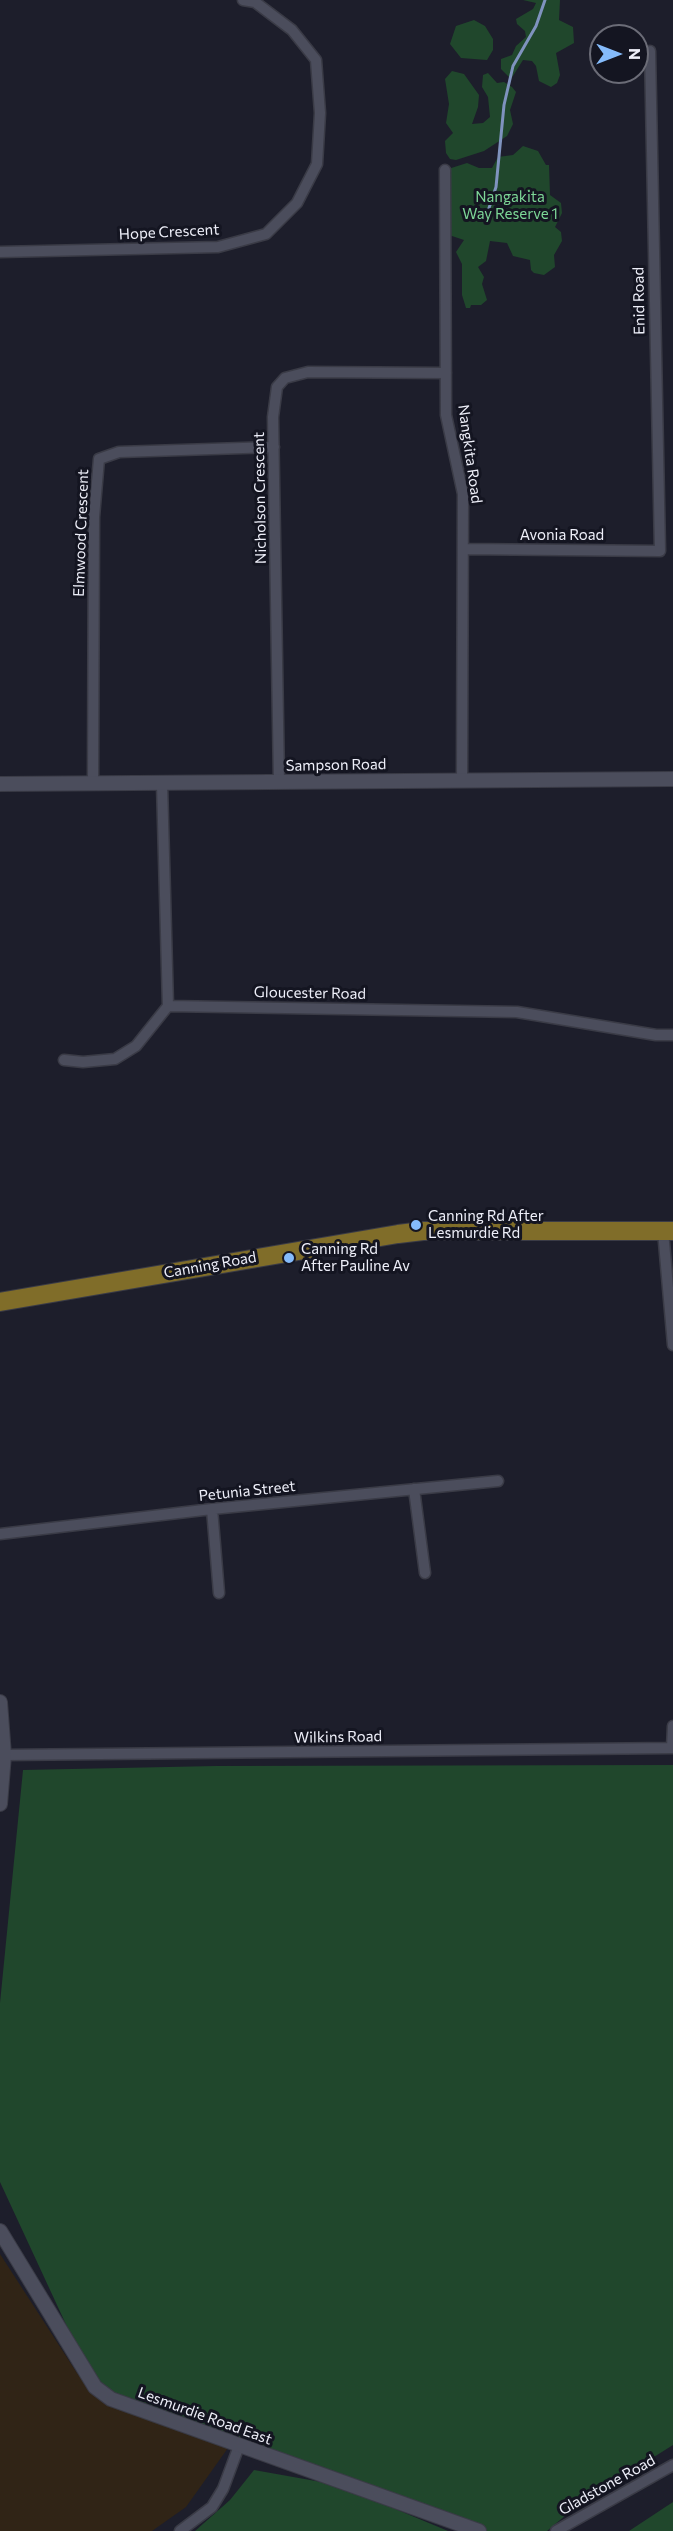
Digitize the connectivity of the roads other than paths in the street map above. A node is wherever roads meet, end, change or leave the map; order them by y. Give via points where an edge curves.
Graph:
1 (243, 0) edge
2 (650, 51) dead end
3 (445, 170) dead end
4 (0, 252) edge
5 (446, 373) junction
6 (274, 447) junction
7 (464, 549) junction
8 (660, 551) joint
9 (462, 779) junction
10 (673, 779) edge
11 (279, 782) junction
12 (0, 784) edge
13 (93, 784) junction
14 (162, 784) junction
15 (168, 1006) junction
16 (673, 1035) edge
17 (64, 1060) dead end
18 (668, 1231) edge
19 (0, 1302) edge
20 (673, 1345) edge
21 (498, 1481) dead end
22 (414, 1489) junction
23 (212, 1509) junction
24 (0, 1534) edge
25 (425, 1573) dead end
26 (219, 1593) dead end
27 (0, 1702) edge
28 (673, 1726) edge
29 (673, 1748) edge
30 (4, 1755) junction
31 (0, 1804) edge
32 (0, 2231) edge
33 (239, 2446) junction
34 (673, 2465) edge
35 (180, 2531) edge
36 (478, 2531) edge
37 (556, 2531) edge

1 - 4 street, Hope Crescent via 255,2 292,30 316,60 320,113 317,164 297,203 266,234 218,247
2 - 8 street, Enid Road
3 - 5 street, Nangkita Road
5 - 6 street, Nicholson Crescent via 308,372 285,378 277,387
5 - 7 street, Nangkita Road via 446,415 463,494
6 - 11 street, Nicholson Crescent
6 - 13 street, Elmwood Crescent via 119,452 99,459 94,517
7 - 8 street, Avonia Road
7 - 9 street, Nangkita Road
9 - 10 street, Sampson Road
9 - 11 street, Sampson Road
11 - 14 street, Sampson Road
12 - 13 street, Sampson Road
13 - 14 street, Sampson Road
14 - 15 street
15 - 16 street, Gloucester Road via 517,1012
15 - 17 street via 136,1046 115,1059
18 - 19 main road, Canning Road via 423,1231
18 - 20 street
21 - 22 street, Petunia Street
22 - 23 street, Petunia Street
22 - 25 street
23 - 24 street, Petunia Street
23 - 26 street
27 - 30 street
28 - 29 street
29 - 30 street, Wilkins Road
30 - 31 street
32 - 33 street, Lesmurdie Road East via 95,2387 111,2399
33 - 35 street via 218,2498 205,2514
33 - 36 street, Lesmurdie Road East
34 - 37 street, Gladstone Road

